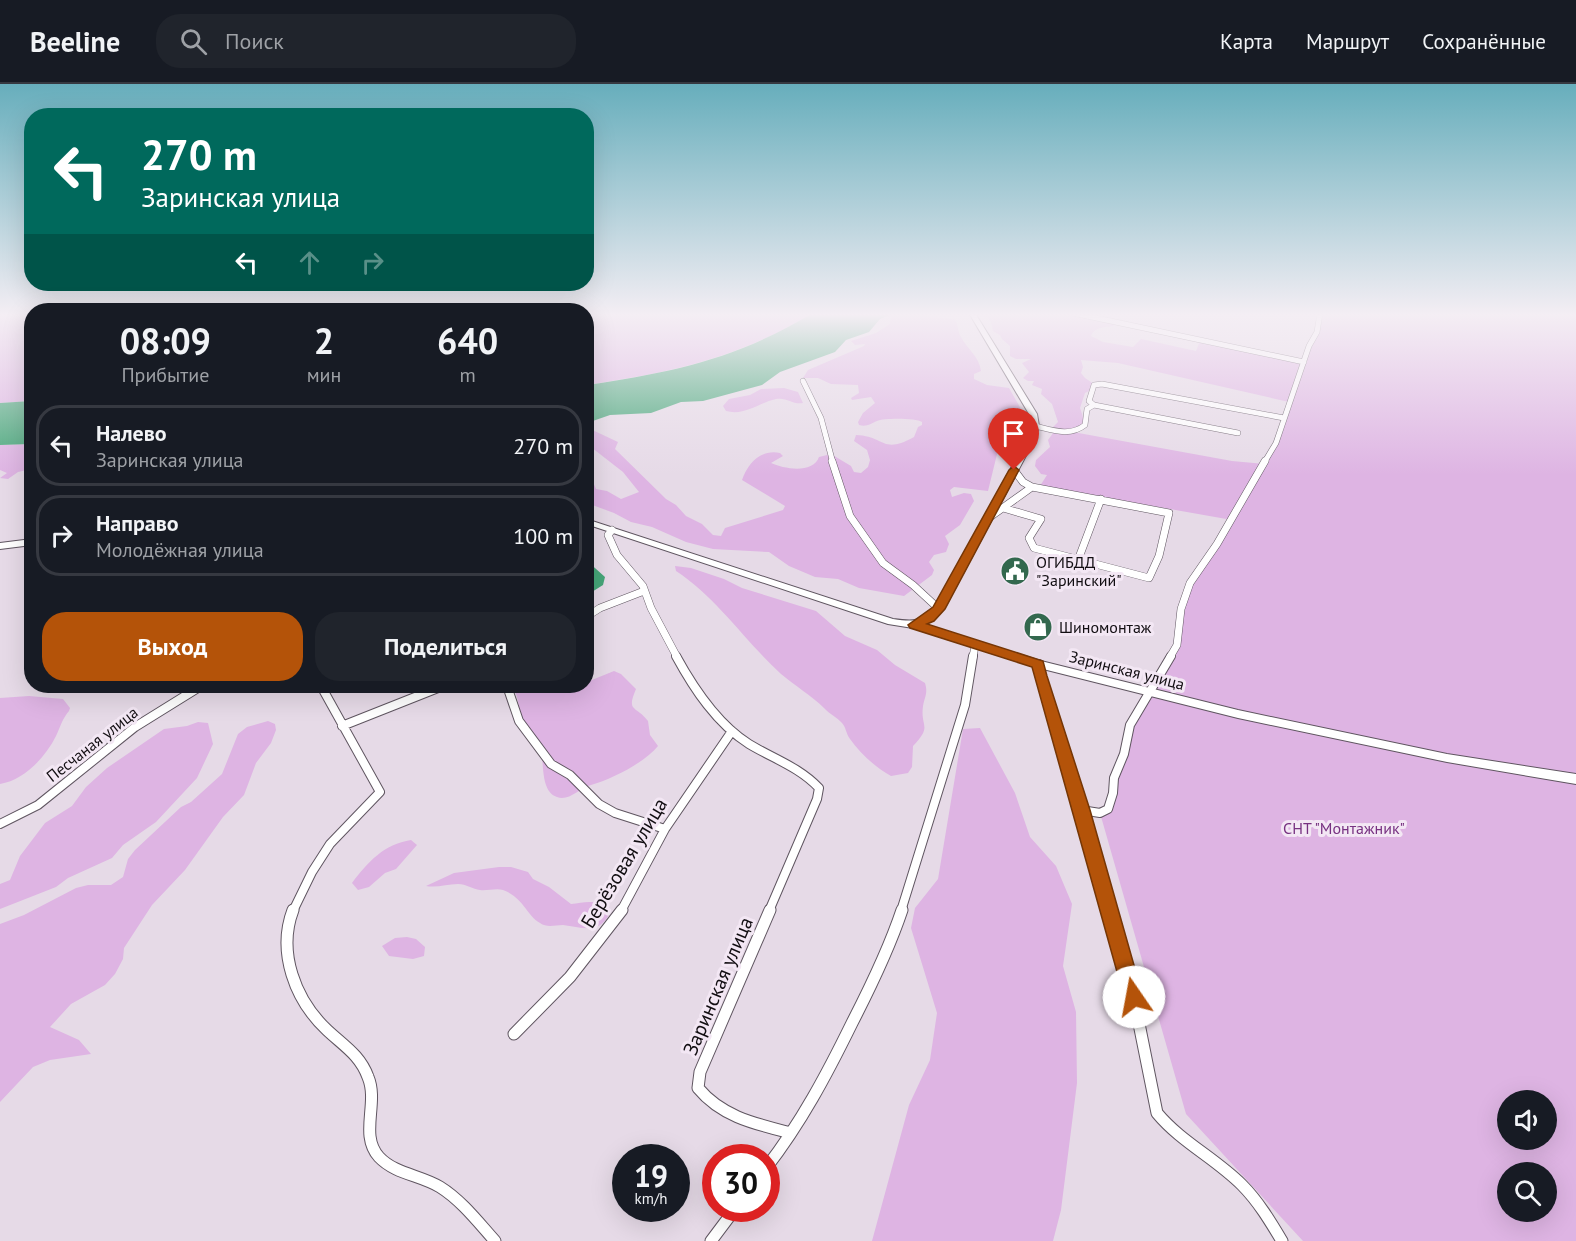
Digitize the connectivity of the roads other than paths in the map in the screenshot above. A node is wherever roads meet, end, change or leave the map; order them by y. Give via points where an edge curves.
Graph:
1 (1005, 367) edge
2 (1302, 367) edge
3 (803, 381) dead end
4 (1094, 405) junction
5 (1284, 418) junction
6 (1035, 426) junction
7 (1238, 433) dead end
8 (1014, 470) junction
9 (1032, 487) junction
10 (1101, 499) junction
11 (1003, 508) junction
12 (990, 517) junction
13 (594, 524) edge
14 (612, 530) junction
15 (24, 543) edge
16 (0, 546) edge
17 (1078, 560) junction
18 (644, 591) junction
19 (939, 609) junction
20 (594, 612) edge
21 (914, 625) junction
22 (975, 646) junction
23 (1039, 664) junction
24 (190, 693) edge
25 (325, 693) edge
26 (426, 693) edge
27 (509, 693) edge
28 (1150, 693) junction
29 (342, 726) junction
30 (732, 731) junction
31 (1576, 779) edge
32 (1082, 810) junction
33 (0, 824) edge
34 (665, 829) junction
35 (514, 1034) dead end
36 (791, 1133) junction
37 (780, 1148) edge
38 (725, 1222) edge
39 (495, 1241) edge
40 (711, 1241) edge
41 (1282, 1241) edge

1 - 6 street via 1029,406
2 - 5 street
3 - 19 street via 821,418 850,516 883,563
4 - 5 street via 1089,401 1089,393 1094,385 1102,384
4 - 6 street via 1087,409 1081,430
4 - 7 street
5 - 28 street via 1259,475 1190,583 1181,609 1177,645
6 - 8 street
8 - 9 street
8 - 12 street
9 - 10 street
9 - 11 street
10 - 17 street
10 - 17 street via 1169,513 1159,556 1149,578
11 - 12 street
11 - 17 street via 1041,519 1029,538 1034,548
12 - 19 street
13 - 14 street, Заринская улица
14 - 18 street, Заринская улица via 608,534 612,550 634,572
14 - 21 street, Заринская улица via 892,622
15 - 16 street
18 - 20 street
18 - 30 street, Заринская улица via 674,654 707,704
19 - 21 street
21 - 22 street, Заринская улица
22 - 23 street, Заринская улица
22 - 36 street via 964,705 893,934 822,1083
23 - 28 street, Заринская улица
23 - 32 street via 1051,716
24 - 33 street, Песчаная улица via 135,727 38,805
25 - 29 street
26 - 29 street
27 - 34 street via 519,721 551,764 570,775 599,804
28 - 31 street, Заринская улица via 1436,756
28 - 32 street via 1130,726 1108,809 1100,813
29 - 39 street via 380,792 373,804 330,844 294,907 285,943 287,963 315,1015 359,1059 370,1079 373,1097 369,1121 372,1146 378,1156 406,1175 439,1186
30 - 34 street, Берёзовая улица
30 - 36 street, Заринская улица via 812,780 819,788 818,799 700,1072 698,1088 719,1109
32 - 41 street via 1129,974 1157,1113 1170,1128 1241,1184 1265,1212
34 - 35 street, Берёзовая улица via 627,902 607,931 570,977
36 - 37 street
38 - 40 street

